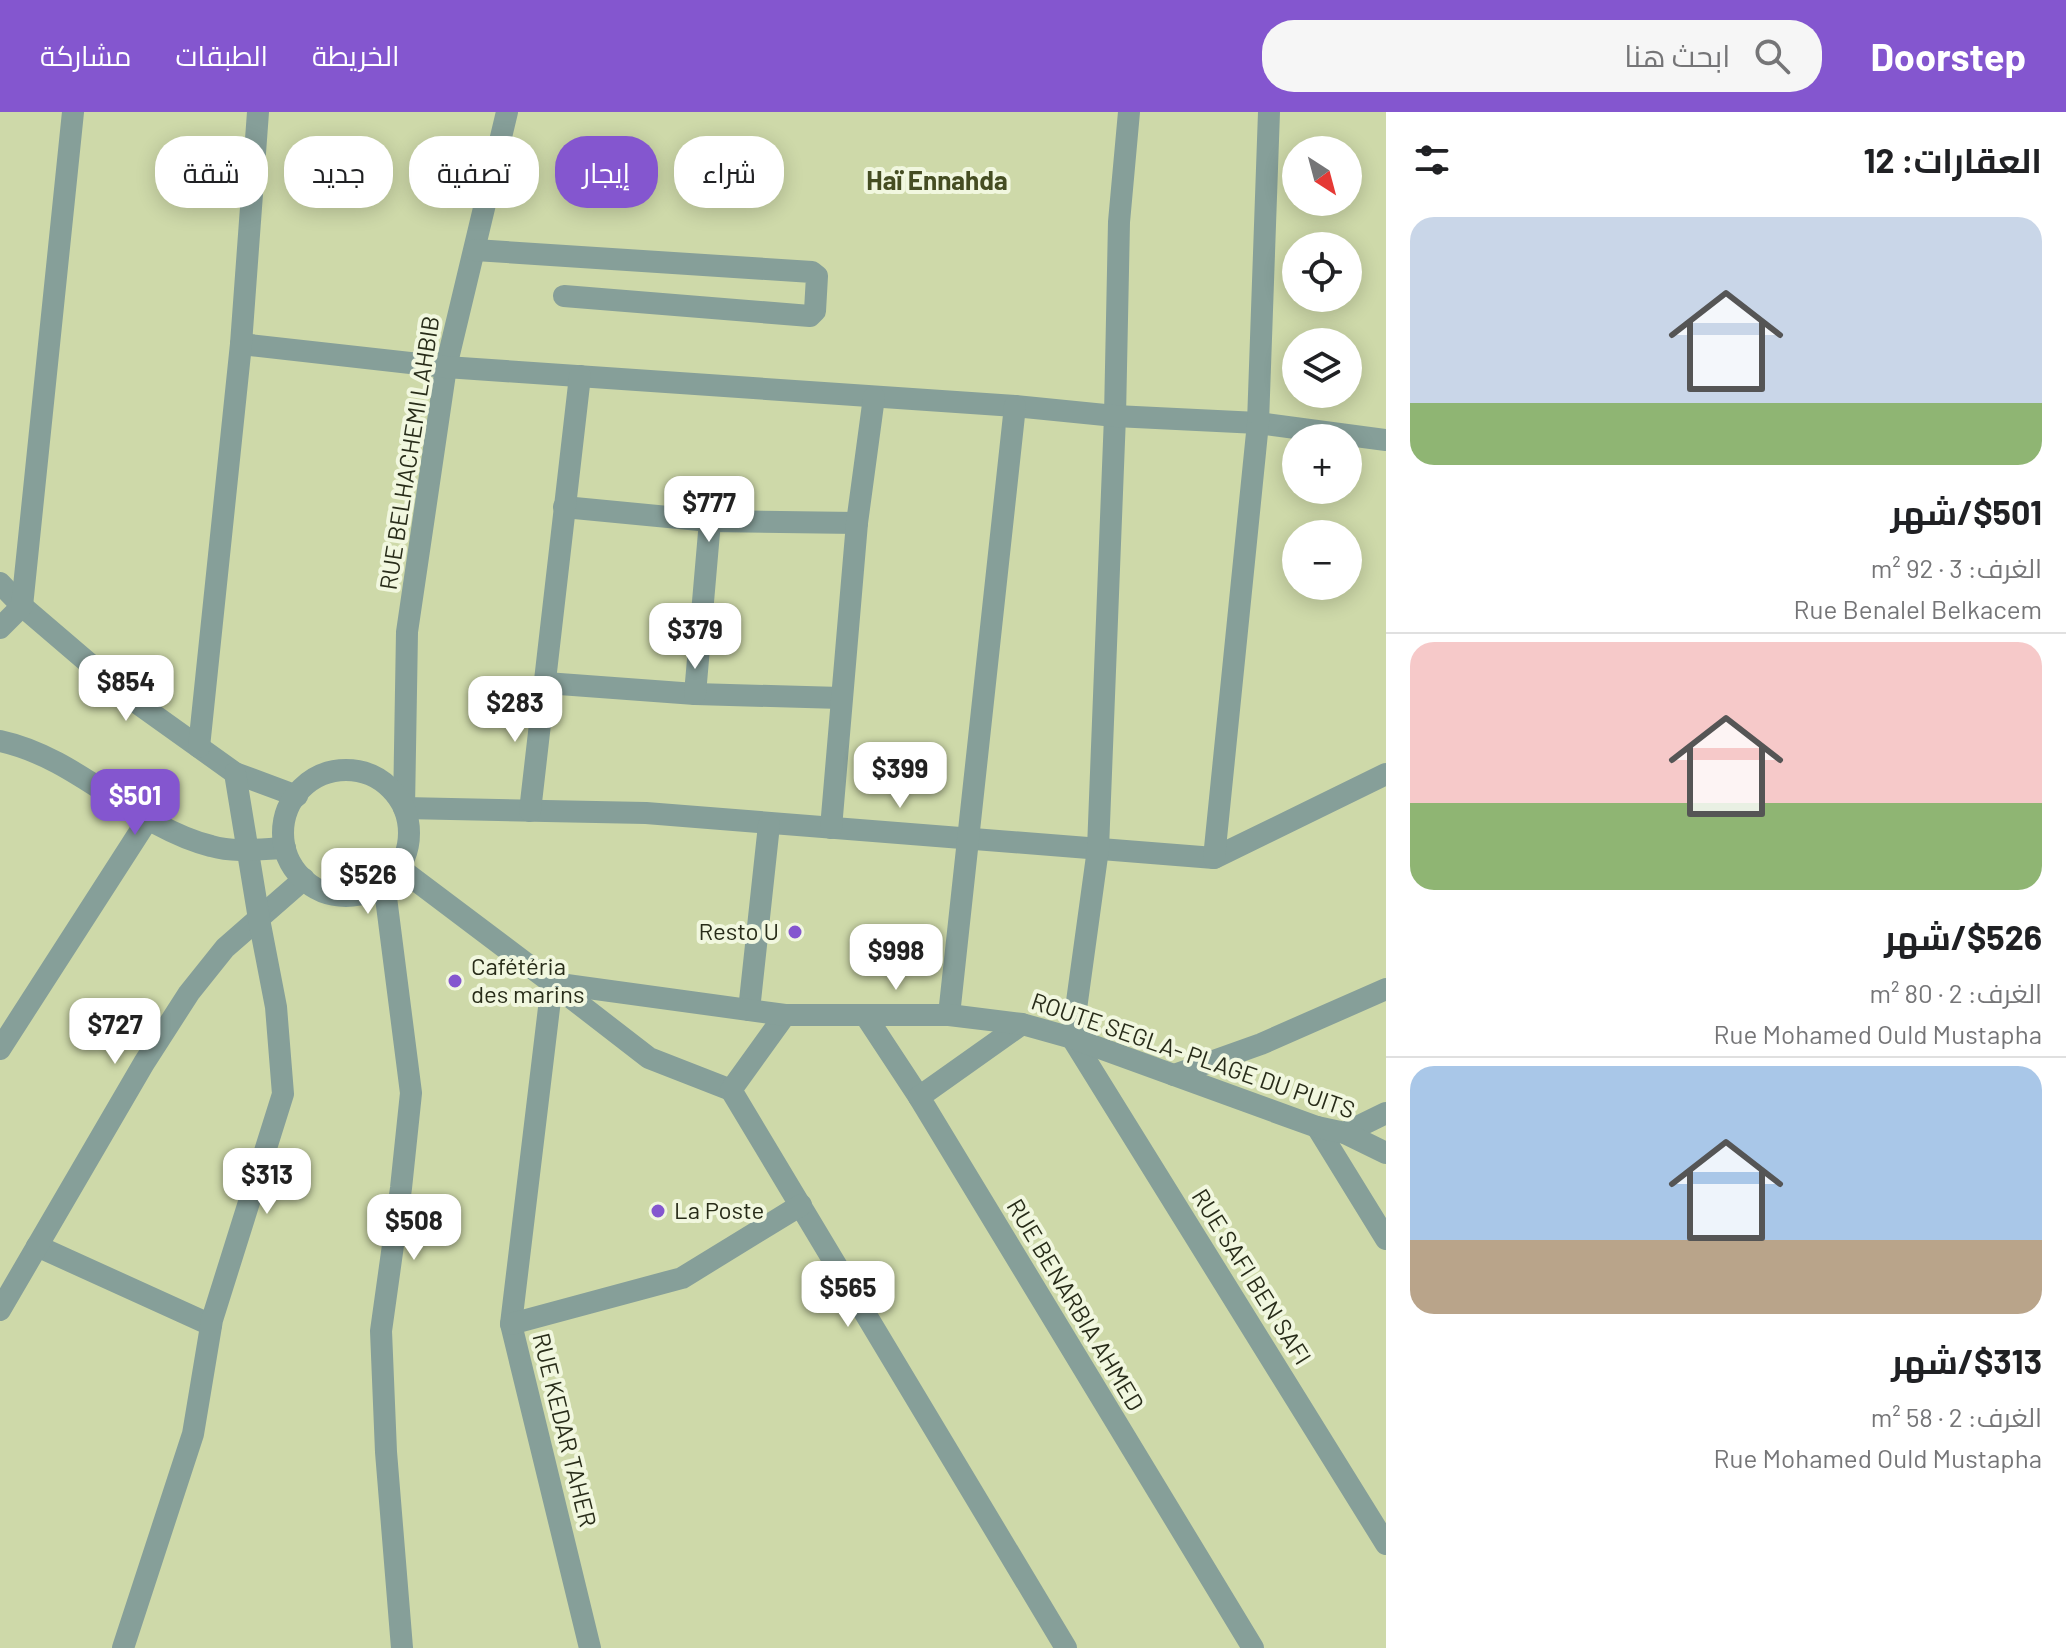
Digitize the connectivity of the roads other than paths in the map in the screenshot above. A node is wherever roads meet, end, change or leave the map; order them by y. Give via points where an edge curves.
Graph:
1 (73, 112) edge
2 (258, 112) edge
3 (507, 112) edge
4 (1129, 112) edge
5 (1269, 112) edge
6 (475, 250) junction
7 (564, 296) dead end
8 (241, 344) junction
9 (446, 367) junction
10 (580, 376) junction
11 (874, 397) junction
12 (1015, 406) junction
13 (1115, 416) junction
14 (1258, 423) junction
15 (1386, 440) edge
16 (564, 507) junction
17 (710, 521) junction
18 (857, 523) junction
19 (0, 583) edge
20 (22, 606) junction
21 (0, 628) edge
22 (546, 683) junction
23 (695, 694) junction
24 (841, 698) junction
25 (0, 741) edge
26 (199, 747) junction
27 (235, 773) junction
28 (1386, 774) edge
29 (297, 796) junction
30 (404, 808) junction
31 (530, 811) junction
32 (148, 819) junction
33 (769, 825) junction
34 (831, 828) junction
35 (967, 839) junction
36 (285, 848) junction
37 (1098, 849) junction
38 (249, 850) junction
39 (1214, 858) junction
40 (391, 875) junction
41 (304, 879) junction
42 (259, 919) junction
43 (552, 983) junction
44 (1386, 989) edge
45 (749, 1010) junction
46 (785, 1015) junction
47 (865, 1015) junction
48 (949, 1015) junction
49 (1022, 1024) junction
50 (1072, 1038) junction
51 (0, 1049) edge
52 (1174, 1075) junction
53 (731, 1090) junction
54 (919, 1097) junction
55 (1386, 1113) edge
56 (1317, 1127) junction
57 (1345, 1133) junction
58 (1386, 1153) edge
59 (801, 1205) junction
60 (1386, 1239) edge
61 (37, 1246) junction
62 (0, 1310) edge
63 (511, 1324) junction
64 (211, 1325) junction
65 (1386, 1544) edge
66 (123, 1648) edge
67 (402, 1648) edge
68 (590, 1648) edge
69 (1066, 1648) edge
70 (1253, 1648) edge

1 - 20 street
2 - 8 street
3 - 6 street, RUE BELHACHEMI LAHBIB
4 - 13 street via 1119,222
5 - 14 street
6 - 7 street via 817,276 815,311 810,316
6 - 9 street, RUE BELHACHEMI LAHBIB
8 - 9 street
8 - 26 street
9 - 10 street
9 - 30 street, RUE BELHACHEMI LAHBIB via 407,632
10 - 11 street
10 - 16 street
11 - 12 street
11 - 18 street
12 - 13 street
12 - 35 street
13 - 14 street
13 - 37 street
14 - 15 street
14 - 39 street
16 - 17 street
16 - 22 street
17 - 18 street
17 - 23 street
18 - 24 street
19 - 20 street
20 - 21 street
20 - 26 street via 126,695
22 - 23 street
22 - 31 street
23 - 24 street
24 - 34 street
25 - 32 street via 52,759
26 - 27 street
27 - 29 street
27 - 38 street
28 - 39 street
29 - 30 street via 330,772 353,771 374,776 392,789
29 - 36 street via 290,804
30 - 31 street
30 - 40 street via 408,844
31 - 33 street via 646,813
32 - 38 street via 197,842
32 - 51 street
33 - 34 street
33 - 45 street
34 - 35 street
35 - 37 street
35 - 48 street
36 - 38 street
36 - 41 street
37 - 39 street
37 - 50 street
38 - 42 street
40 - 41 street via 369,892 347,897 327,894
40 - 43 street, ROUTE SEGLA- PLAGE DU PUITS
40 - 67 street via 411,1093 381,1331
41 - 42 street
42 - 61 street via 225,948 189,993
42 - 64 street via 276,1007 283,1094
43 - 45 street, ROUTE SEGLA- PLAGE DU PUITS
43 - 53 street via 649,1058
43 - 63 street, RUE KEDAR TAHER
44 - 52 street
45 - 46 street, ROUTE SEGLA- PLAGE DU PUITS
46 - 47 street, ROUTE SEGLA- PLAGE DU PUITS
46 - 53 street
47 - 48 street, ROUTE SEGLA- PLAGE DU PUITS
47 - 54 street, RUE BENARBIA AHMED
48 - 49 street, ROUTE SEGLA- PLAGE DU PUITS
49 - 50 street, ROUTE SEGLA- PLAGE DU PUITS
49 - 54 street
50 - 52 street, ROUTE SEGLA- PLAGE DU PUITS
50 - 65 street, RUE SAFI BEN SAFI
52 - 56 street, ROUTE SEGLA- PLAGE DU PUITS
53 - 59 street
54 - 70 street, RUE BENARBIA AHMED
55 - 57 street
56 - 57 street, ROUTE SEGLA- PLAGE DU PUITS
56 - 60 street
57 - 58 street, ROUTE SEGLA- PLAGE DU PUITS
59 - 63 street via 682,1278
59 - 69 street
61 - 62 street
61 - 64 street
63 - 68 street, RUE KEDAR TAHER
64 - 66 street via 193,1434

